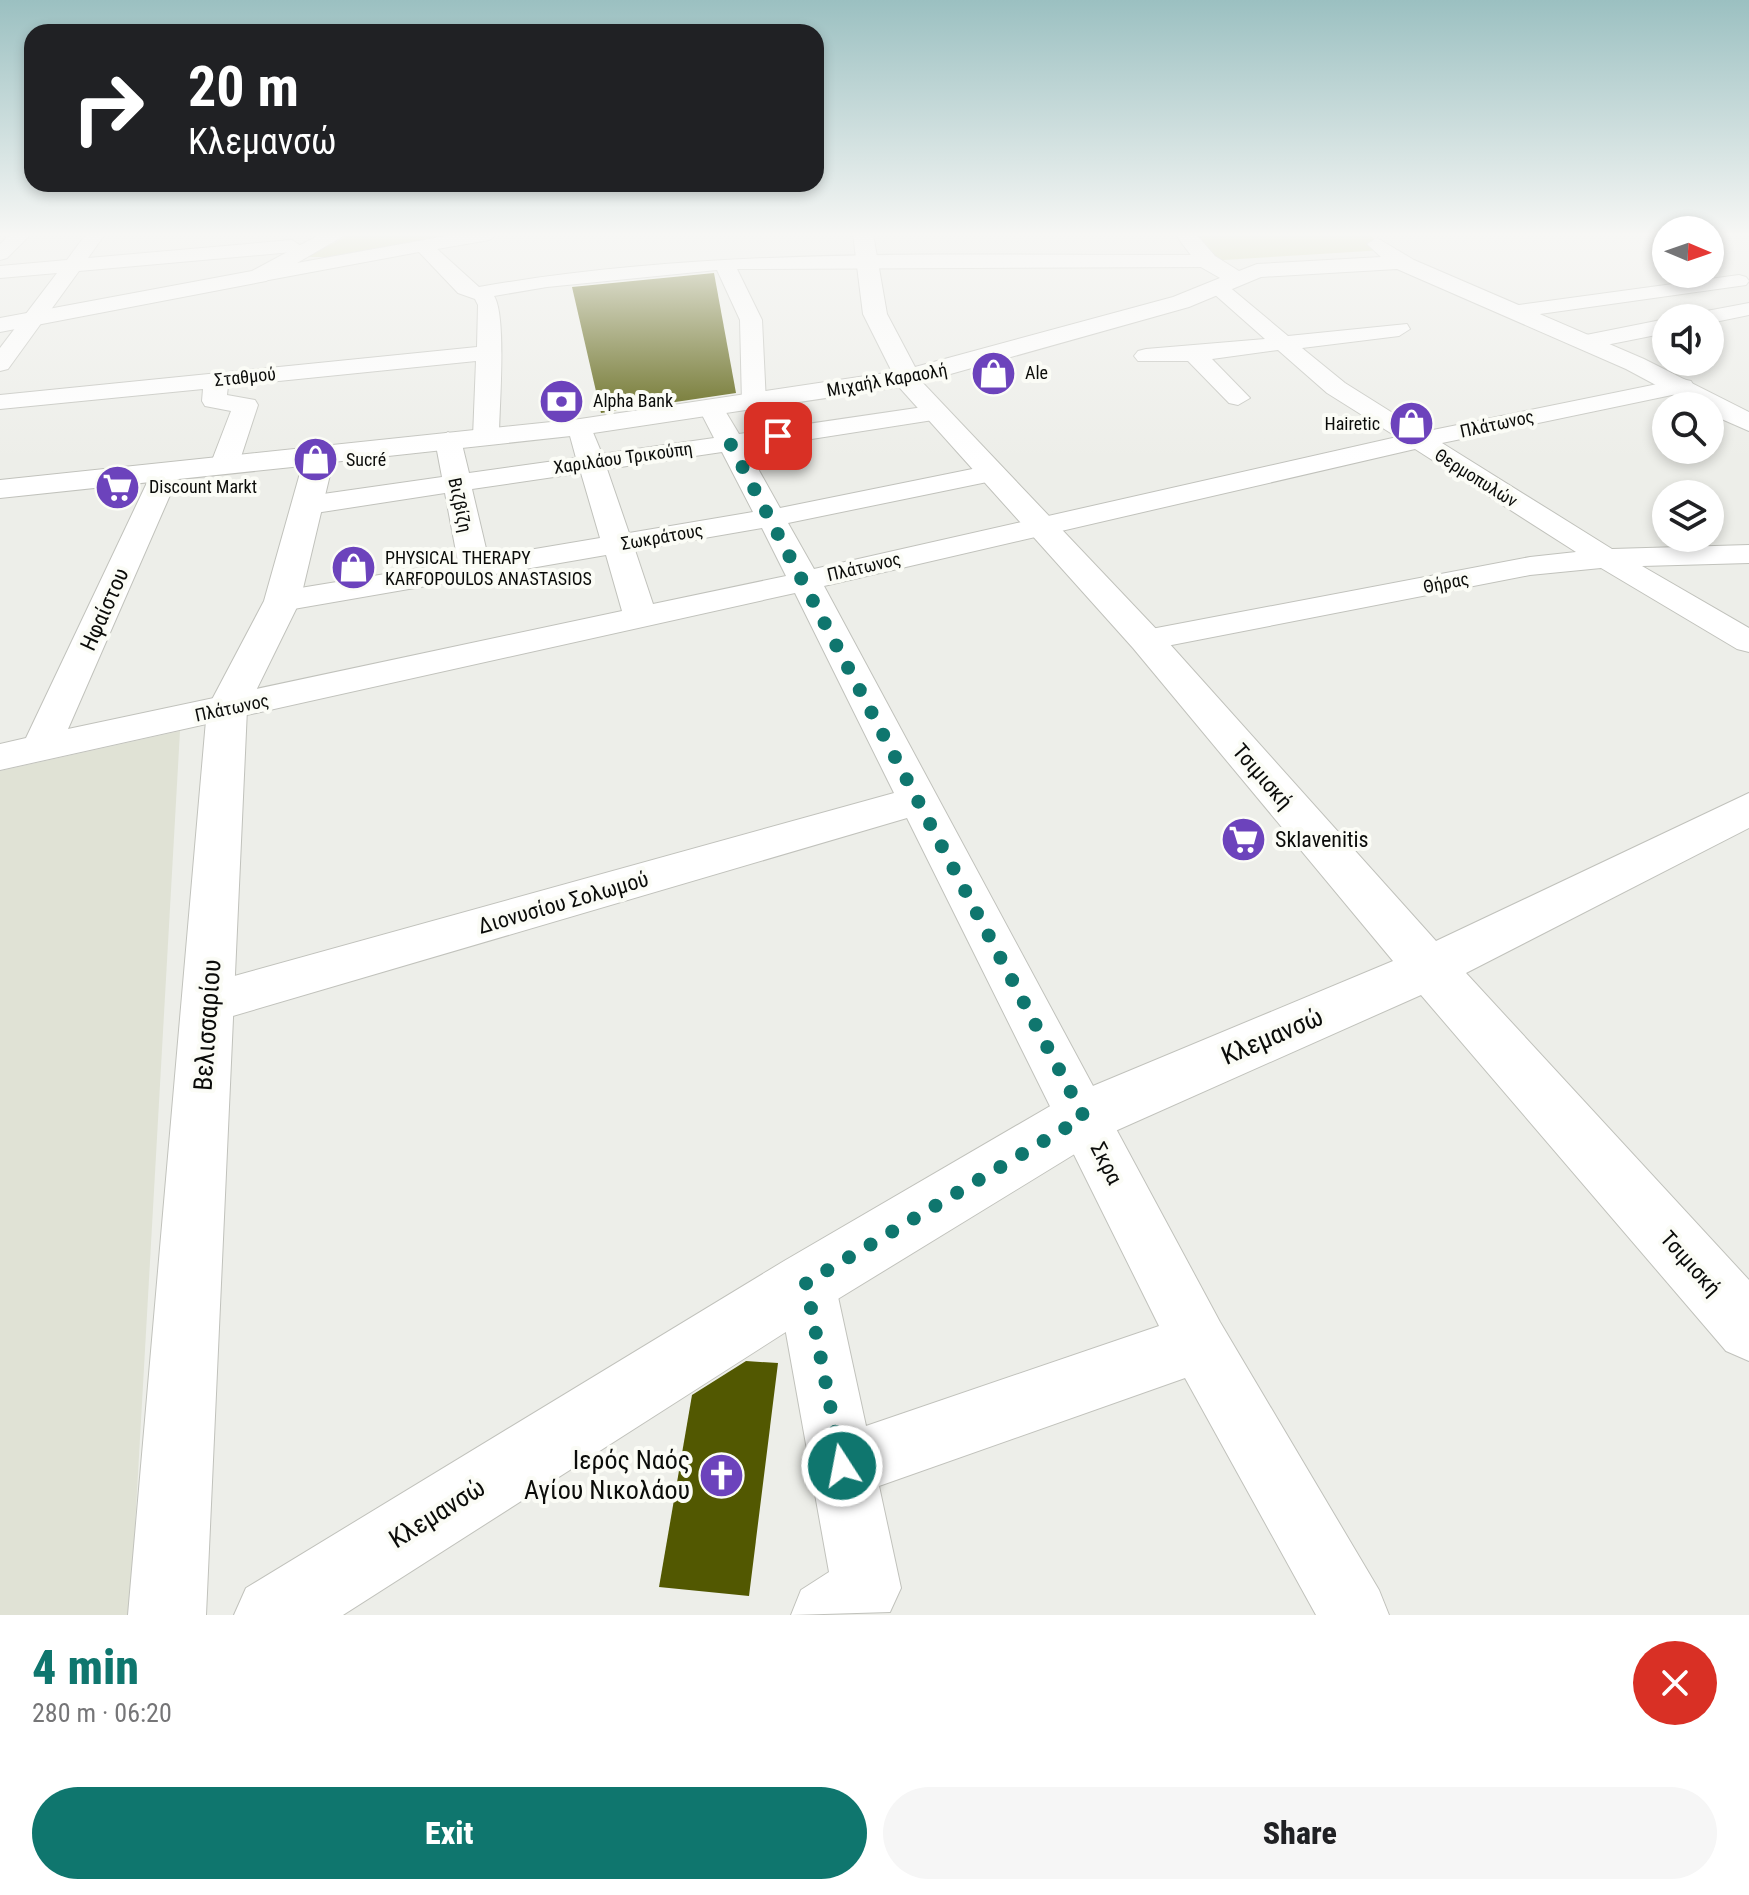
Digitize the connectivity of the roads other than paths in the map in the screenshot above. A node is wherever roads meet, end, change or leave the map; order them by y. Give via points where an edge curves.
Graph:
1 (40, 309) edge
2 (85, 309) edge
3 (489, 309) edge
4 (746, 309) edge
5 (874, 309) edge
6 (1146, 309) edge
7 (1253, 309) edge
8 (1506, 309) edge
9 (1531, 309) edge
10 (1747, 309) edge
11 (1512, 312) junction
12 (1724, 314) edge
13 (33, 319) junction
14 (0, 325) edge
15 (1399, 329) dead end
16 (1652, 329) edge
17 (1283, 342) junction
18 (1586, 342) junction
19 (490, 353) junction
20 (1194, 354) junction
21 (1146, 356) dead end
22 (0, 364) edge
23 (906, 378) junction
24 (217, 379) junction
25 (1682, 386) junction
26 (1238, 398) dead end
27 (0, 402) edge
28 (754, 403) junction
29 (712, 409) junction
30 (937, 413) junction
31 (1749, 423) edge
32 (580, 427) junction
33 (486, 437) junction
34 (448, 440) junction
35 (1416, 441) junction
36 (730, 443) junction
37 (320, 453) junction
38 (590, 462) junction
39 (225, 463) junction
40 (167, 470) junction
41 (992, 473) junction
42 (455, 483) junction
43 (0, 489) edge
44 (309, 505) junction
45 (771, 518) junction
46 (1039, 526) junction
47 (618, 545) junction
48 (1749, 554) edge
49 (1606, 558) junction
50 (475, 570) junction
51 (805, 581) junction
52 (282, 601) junction
53 (640, 615) junction
54 (1146, 640) junction
55 (1749, 642) edge
56 (227, 709) junction
57 (40, 749) junction
58 (0, 757) edge
59 (917, 801) junction
60 (1745, 816) edge
61 (1429, 968) junction
62 (209, 1003) junction
63 (1084, 1117) junction
64 (806, 1283) junction
65 (1749, 1328) edge
66 (1199, 1343) junction
67 (842, 1466) junction
68 (856, 1606) edge
69 (167, 1615) edge
70 (273, 1615) edge
71 (1354, 1615) edge

1 - 13 street
2 - 13 street
3 - 19 street
4 - 28 street via 751,320
5 - 23 street, Τσιμισκή
6 - 23 street, Μιχαήλ Καραολή
7 - 17 street, Θερμοπυλών
8 - 11 street
9 - 11 street
10 - 12 street
11 - 18 street
13 - 14 street
13 - 22 street
15 - 17 street
16 - 18 street
17 - 20 street
17 - 35 street, Θερμοπυλών via 1336,388
18 - 25 street
19 - 24 street, Σταθμού
19 - 33 street
20 - 21 street
20 - 26 street
23 - 28 street, Μιχαήλ Καραολή
23 - 30 street, Τσιμισκή
24 - 27 street, Σταθμού
24 - 39 street via 214,401 246,405
25 - 31 street
25 - 35 street, Πλάτωνος
28 - 29 street, Μιχαήλ Καραολή
29 - 32 street, Μιχαήλ Καραολή
29 - 36 street, Σκρα
30 - 36 street, Χαριλάου Τρικούπη
30 - 41 street, Τσιμισκή
32 - 33 street, Μιχαήλ Καραολή
32 - 38 street
33 - 34 street, Μιχαήλ Καραολή
34 - 37 street, Μιχαήλ Καραολή
34 - 42 street, Βιζβίζη
35 - 46 street, Πλάτωνος
35 - 49 street, Θερμοπυλών
36 - 38 street, Χαριλάου Τρικούπη
36 - 45 street, Σκρα
37 - 39 street, Μιχαήλ Καραολή
37 - 44 street, Βελισσαρίου
38 - 42 street, Χαριλάου Τρικούπη
38 - 47 street
39 - 40 street, Μιχαήλ Καραολή
40 - 43 street, Μιχαήλ Καραολή
40 - 57 street, Ηφαίστου
41 - 45 street, Σωκράτους
41 - 46 street, Τσιμισκή
42 - 44 street, Χαριλάου Τρικούπη
42 - 50 street, Βιζβίζη
44 - 52 street, Βελισσαρίου
45 - 47 street, Σωκράτους
45 - 51 street, Σκρα
46 - 51 street, Πλάτωνος
46 - 54 street, Τσιμισκή
47 - 50 street, Σωκράτους
47 - 53 street
48 - 49 street, Θήρας
49 - 54 street, Θήρας via 1530,566
49 - 55 street, Θερμοπυλών
50 - 52 street, Σωκράτους
51 - 53 street, Πλάτωνος
51 - 59 street, Σκρα
52 - 56 street, Βελισσαρίου
53 - 56 street, Πλάτωνος
54 - 61 street, Τσιμισκή
56 - 57 street, Πλάτωνος
56 - 62 street, Βελισσαρίου
57 - 58 street, Πλάτωνος
59 - 62 street, Διονυσίου Σολωμού
59 - 63 street, Σκρα
60 - 61 street, Κλεμανσώ
61 - 63 street, Κλεμανσώ
61 - 65 street, Τσιμισκή
62 - 69 street, Βελισσαρίου
63 - 64 street, Κλεμανσώ
63 - 66 street, Σκρα
64 - 67 street
64 - 70 street, Κλεμανσώ
66 - 67 street
66 - 71 street, Σκρα
67 - 68 street

